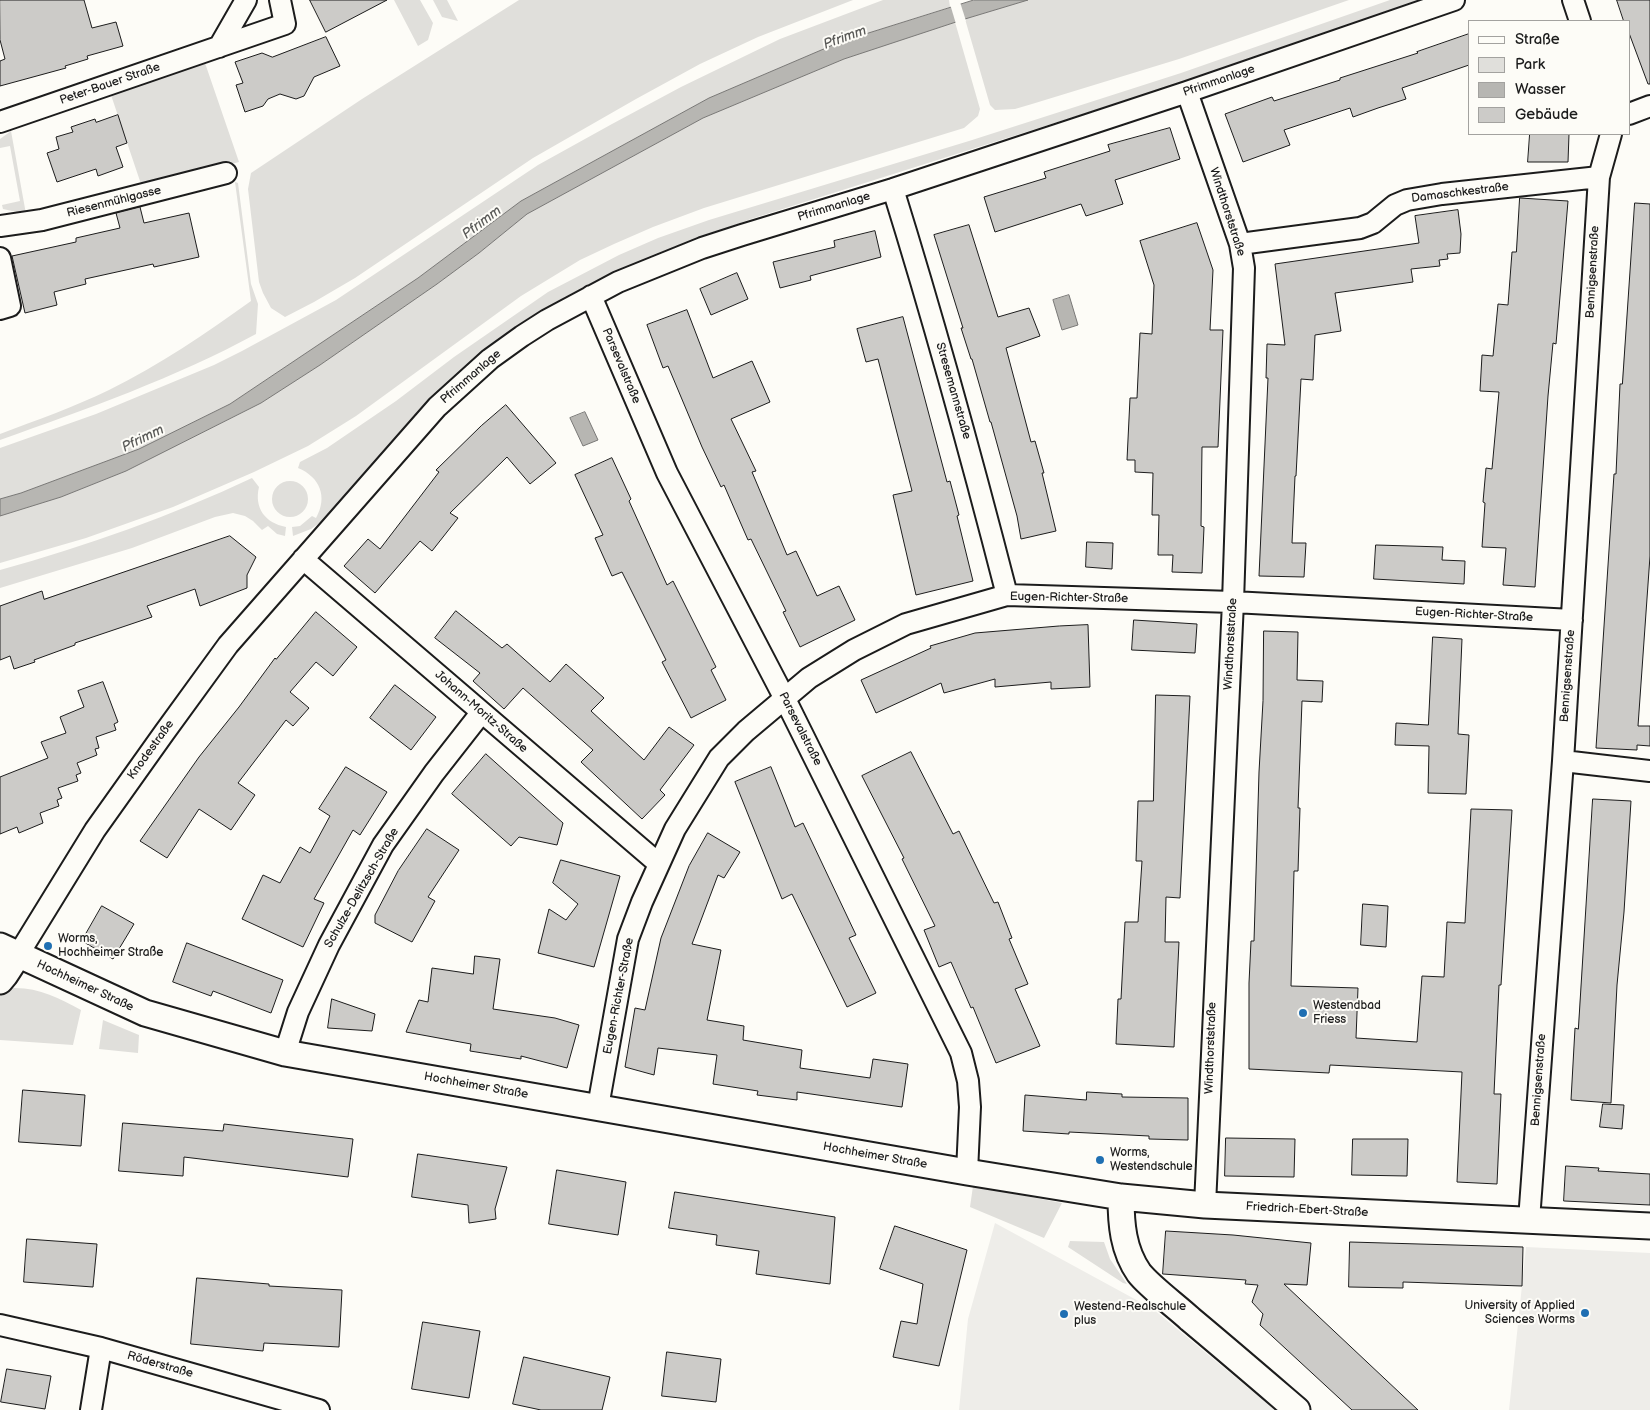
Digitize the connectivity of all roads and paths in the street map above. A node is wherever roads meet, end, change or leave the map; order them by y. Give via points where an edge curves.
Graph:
1 (246, 0) edge
2 (280, 0) edge
3 (1454, 0) edge
4 (1573, 0) edge
5 (1580, 20) edge
6 (220, 47) junction
7 (1187, 92) junction
8 (1650, 106) edge
9 (1630, 114) edge
10 (0, 122) edge
11 (1612, 135) edge
12 (226, 174) dead end
13 (1599, 177) junction
14 (893, 189) junction
15 (0, 226) edge
16 (1240, 244) junction
17 (0, 258) edge
18 (591, 296) junction
19 (0, 309) edge
20 (303, 559) junction
21 (1007, 595) junction
22 (1233, 602) junction
23 (1572, 620) junction
24 (784, 699) junction
25 (482, 713) junction
26 (1563, 761) junction
27 (1650, 771) edge
28 (659, 864) junction
29 (9, 950) edge
30 (0, 981) edge
31 (285, 1053) junction
32 (598, 1107) junction
33 (967, 1172) junction
34 (1121, 1197) junction
35 (1205, 1205) junction
36 (1529, 1220) junction
37 (1650, 1226) edge
38 (0, 1325) edge
39 (101, 1348) junction
40 (91, 1410) edge
41 (319, 1410) edge
42 (1297, 1410) edge

1 - 6 street
2 - 6 street, Peter-Bauer Straße via 285,24
3 - 7 street, Pfrimmanlage
4 - 5 street
6 - 10 street, Peter-Bauer Straße
7 - 14 street, Pfrimmanlage
7 - 16 street, Windthorststraße
8 - 9 street
11 - 13 street, Bennigsenstraße
12 - 15 street, Riesenmühlgasse via 42,220
13 - 16 street, Damaschkestraße via 1408,200 1360,228
13 - 23 street, Bennigsenstraße
14 - 18 street, Pfrimmanlage via 702,248
14 - 21 street, Stresemannstraße via 967,439
16 - 22 street, Windthorststraße via 1244,268
17 - 19 street via 10,306
18 - 20 street, Pfrimmanlage via 522,336 463,382 437,406
18 - 24 street, Parsevalstraße via 667,473
20 - 25 street, Johann-Moritz-Straße
20 - 29 street, Knodestraße via 228,645
21 - 22 street, Eugen-Richter-Straße
21 - 24 street, Eugen-Richter-Straße via 906,624 854,650 809,678
22 - 23 street, Eugen-Richter-Straße
22 - 35 street, Windthorststraße
23 - 26 street, Bennigsenstraße
24 - 28 street, Eugen-Richter-Straße via 719,758 675,829
24 - 33 street, Parsevalstraße via 961,1053 970,1107
25 - 28 street, Johann-Moritz-Straße
25 - 31 street, Schulze-Delitzsch-Straße via 383,845 329,945 298,1012
26 - 27 street
26 - 36 street, Bennigsenstraße
28 - 32 street, Eugen-Richter-Straße via 628,939
29 - 30 street via 6,975
29 - 31 street, Hochheimer Straße via 145,1013
31 - 32 street, Hochheimer Straße
32 - 33 street, Hochheimer Straße
33 - 34 street, Friedrich-Ebert-Straße
34 - 35 street, Friedrich-Ebert-Straße
34 - 42 street via 1124,1238 1140,1274
35 - 36 street, Friedrich-Ebert-Straße
36 - 37 street, Friedrich-Ebert-Straße
38 - 39 street, Röderstraße
39 - 40 street
39 - 41 street, Röderstraße

